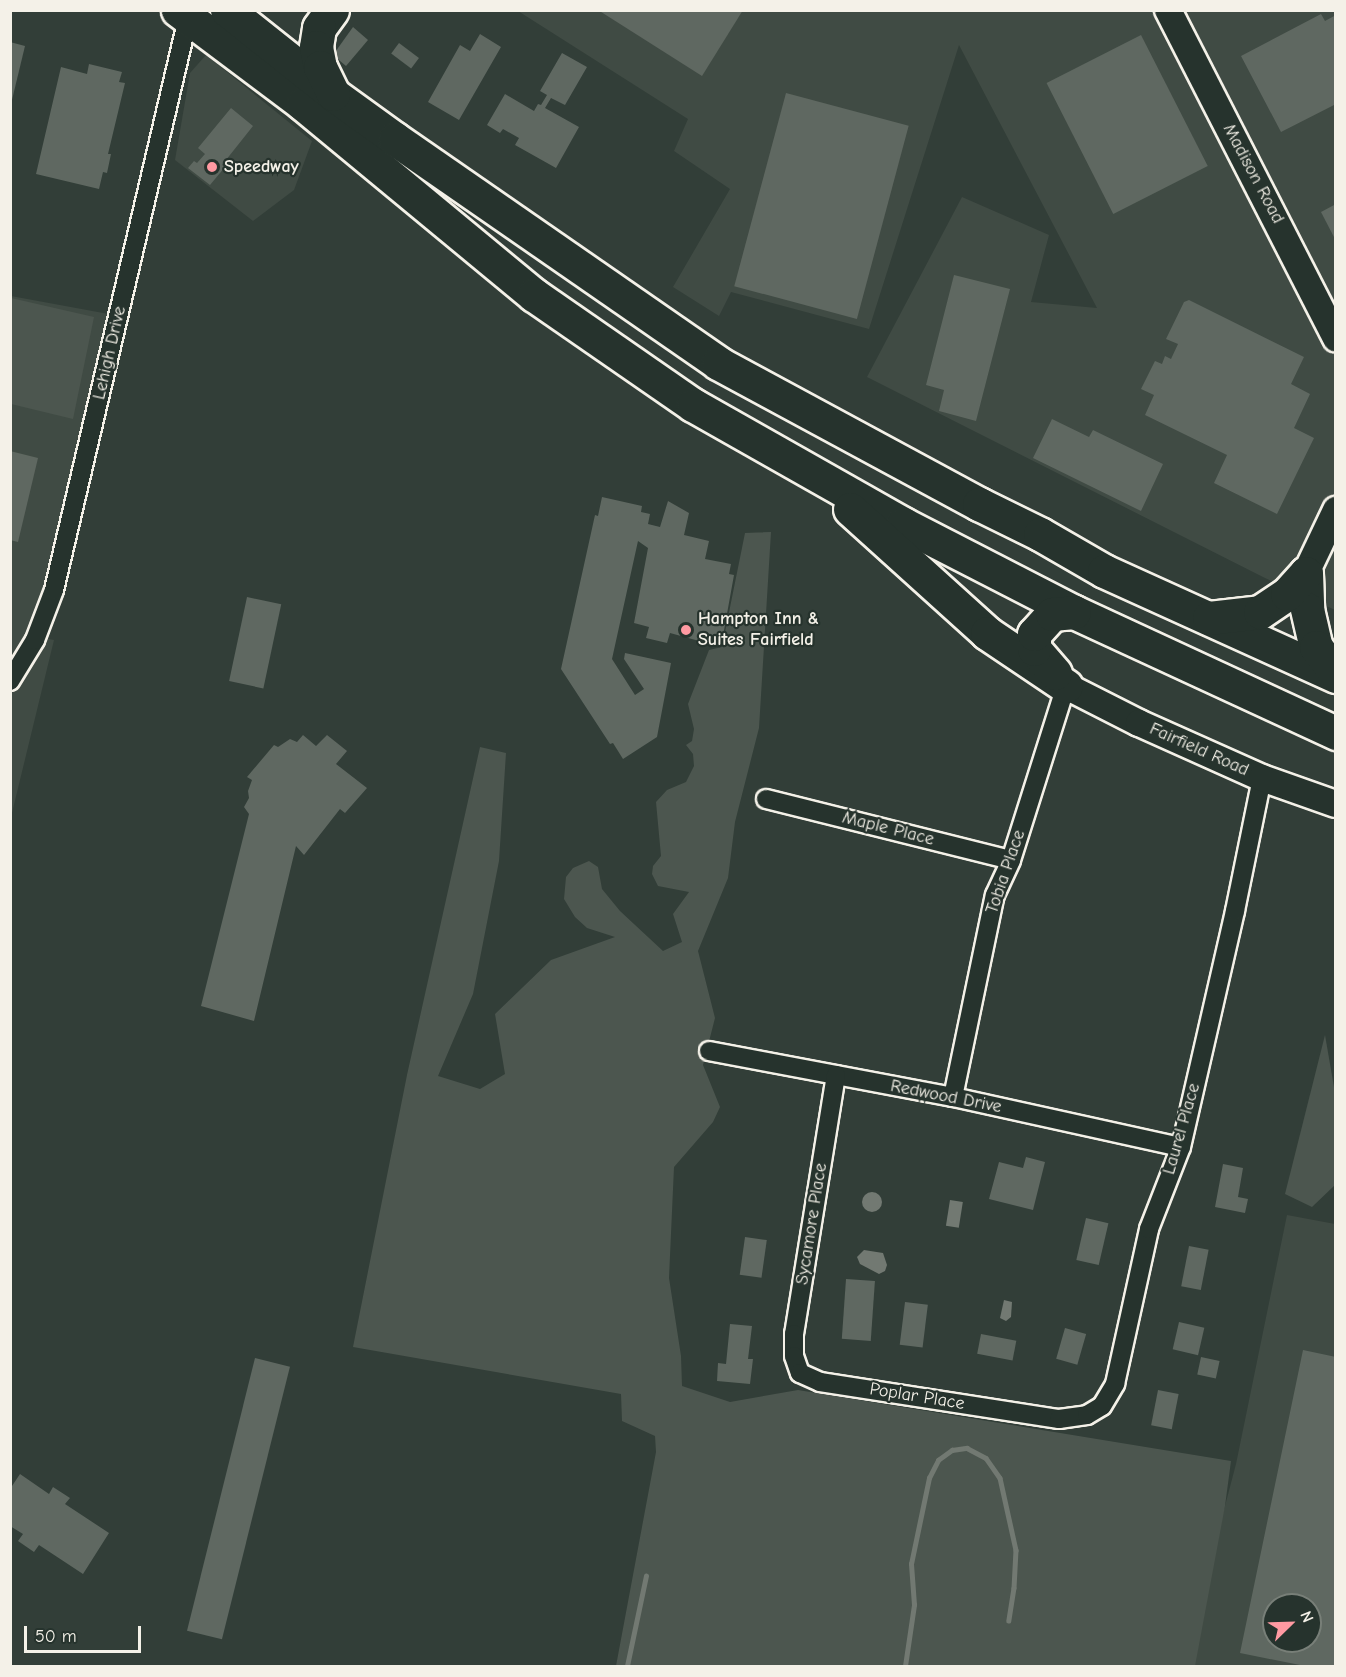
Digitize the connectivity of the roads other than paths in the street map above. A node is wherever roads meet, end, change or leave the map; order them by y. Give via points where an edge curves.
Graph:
1 (227, 10) edge
2 (332, 10) edge
3 (1168, 10) edge
4 (183, 14) edge
5 (334, 95) junction
6 (1335, 338) edge
7 (816, 477) junction
8 (1335, 510) edge
9 (1306, 573) junction
10 (1074, 612) junction
11 (1207, 618) junction
12 (1335, 675) edge
13 (10, 681) edge
14 (1066, 686) junction
15 (1335, 733) edge
16 (1262, 778) junction
17 (766, 799) dead end
18 (1335, 804) edge
19 (1011, 860) junction
20 (709, 1051) dead end
21 (836, 1076) junction
22 (953, 1097) junction
23 (1181, 1147) junction
24 (800, 1373) joint
25 (1035, 1415) joint

1 - 5 highway
2 - 5 highway via 319,28 316,47 320,67
3 - 6 street, Madison Road
4 - 7 highway via 303,104 534,295 693,405
4 - 13 street, Lehigh Drive via 54,590 35,640
5 - 11 highway via 718,363 1104,571
7 - 10 highway
7 - 14 highway via 987,633
8 - 9 street
9 - 11 highway via 1287,594 1260,612
9 - 12 highway via 1307,609 1316,647
10 - 14 highway via 1052,614 1034,634 1034,649
10 - 15 highway
11 - 12 highway
14 - 16 street, Fairfield Road
14 - 19 street, Tobia Place
16 - 18 street, Fairfield Road
16 - 23 street, Laurel Place
17 - 19 street, Maple Place
19 - 22 street, Tobia Place via 995,895
20 - 21 street, Redwood Drive
21 - 22 street, Redwood Drive
21 - 24 street, Sycamore Place via 794,1334 794,1356
22 - 23 street, Redwood Drive
23 - 25 street, Laurel Place via 1149,1229 1115,1384 1102,1406 1087,1415 1059,1419
24 - 25 street, Poplar Place via 820,1382

